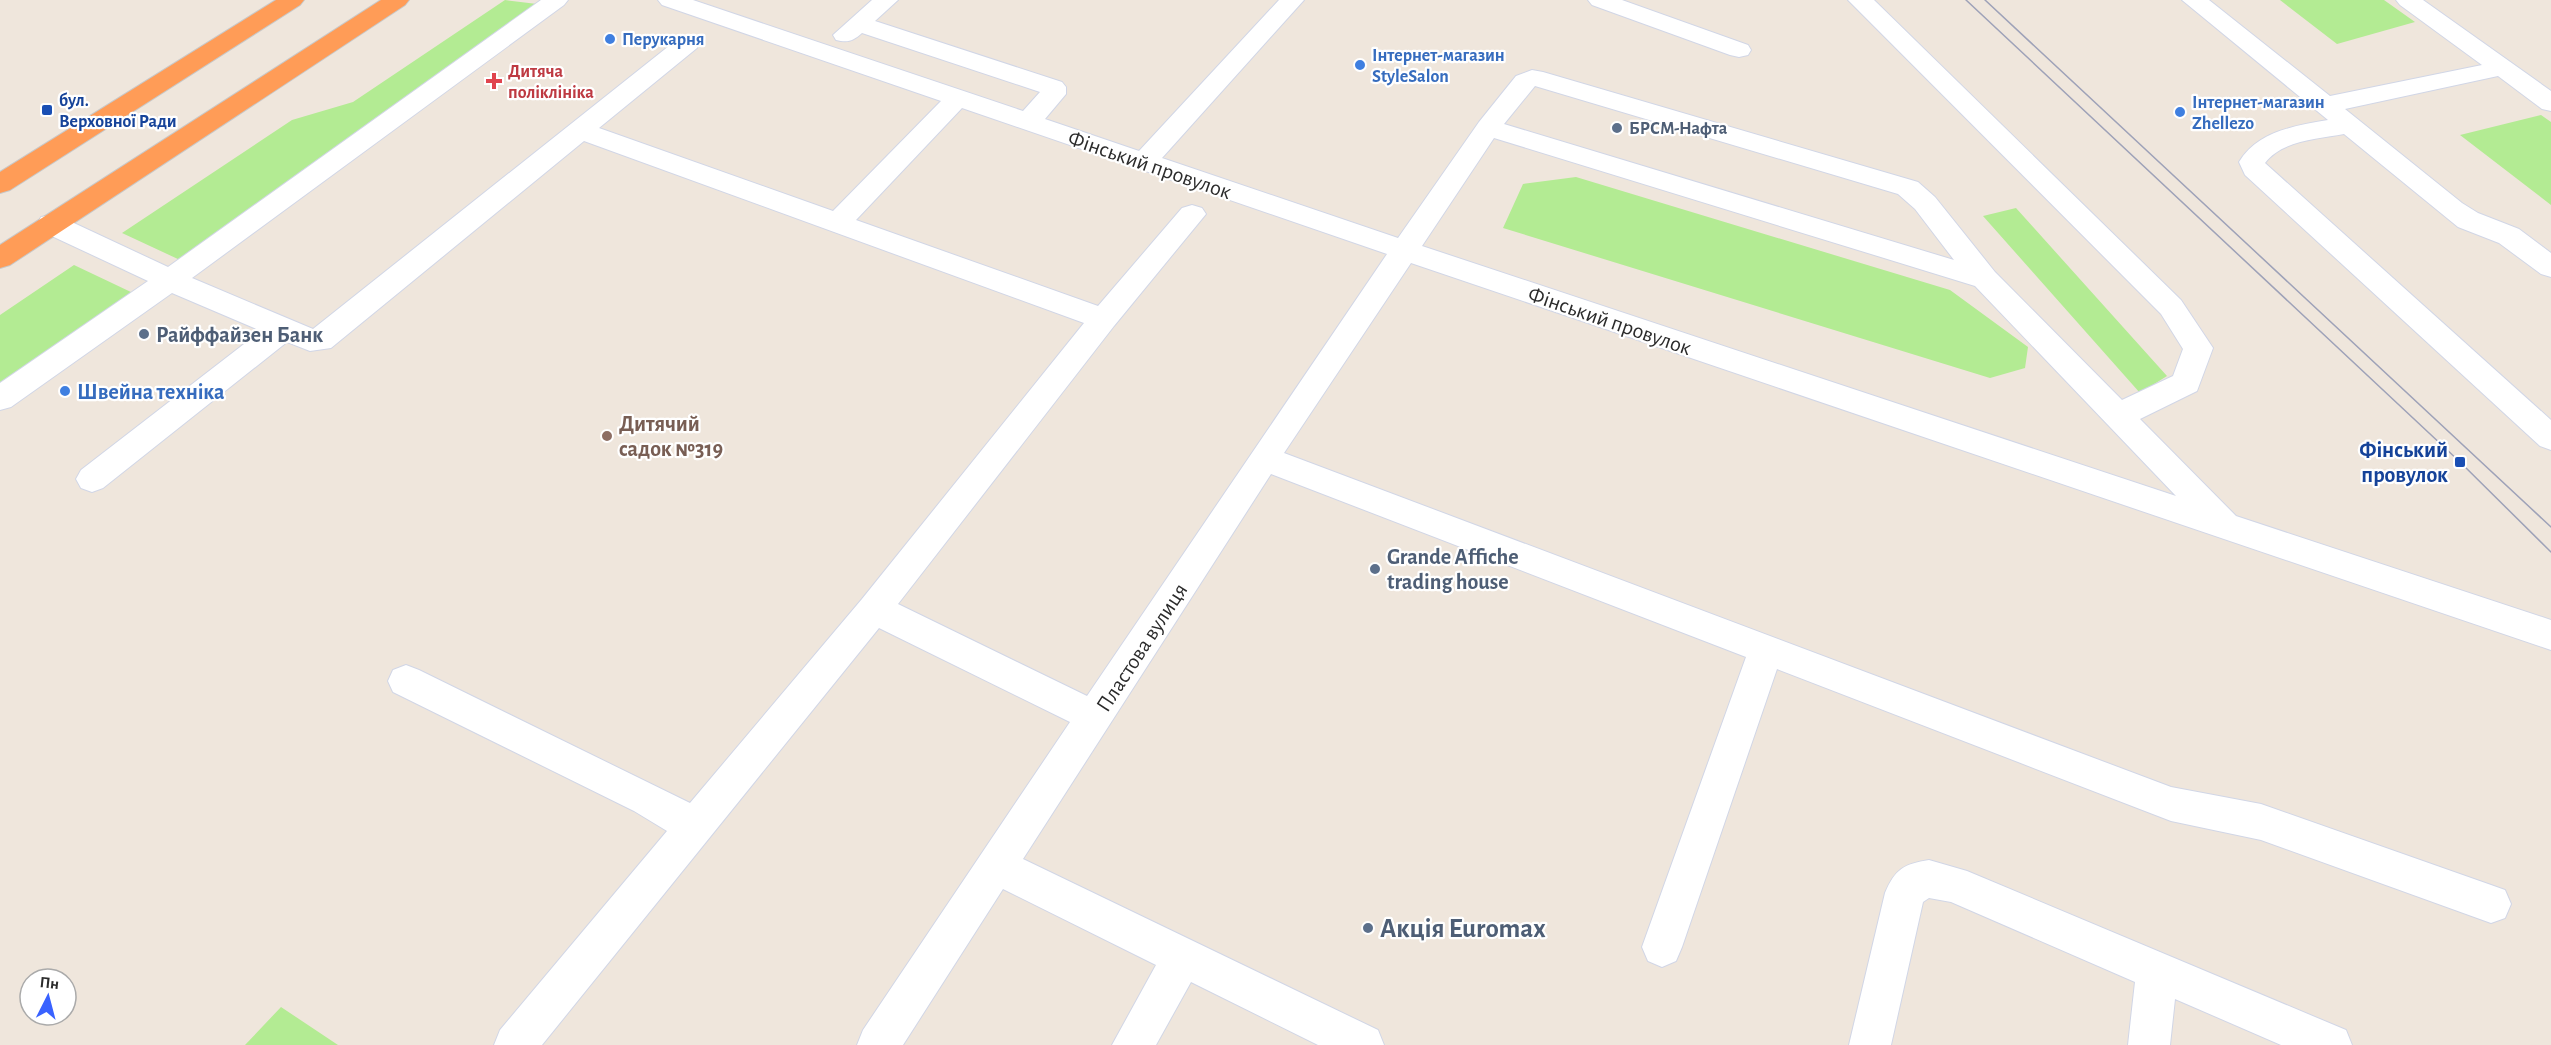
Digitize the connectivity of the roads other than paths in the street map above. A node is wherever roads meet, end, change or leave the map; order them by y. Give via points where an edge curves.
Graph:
1 (292, 0) edge
2 (397, 0) edge
3 (556, 0) edge
4 (670, 0) edge
5 (886, 0) edge
6 (1292, 0) edge
7 (1600, 0) edge
8 (1860, 0) edge
9 (2194, 0) edge
10 (2408, 0) edge
11 (859, 24) junction
12 (688, 42) dead end
13 (1739, 50) dead end
14 (826, 52) junction
15 (2502, 68) junction
16 (958, 98) junction
17 (2551, 103) edge
18 (2325, 105) junction
19 (1027, 122) junction
20 (2349, 124) junction
21 (1488, 128) junction
22 (580, 130) junction
23 (1144, 162) junction
24 (0, 184) edge
25 (1192, 214) dead end
26 (837, 223) junction
27 (51, 224) junction
28 (1404, 250) junction
29 (0, 258) edge
30 (2551, 267) edge
31 (1985, 279) junction
32 (170, 280) junction
33 (1104, 319) junction
34 (283, 330) junction
35 (0, 399) edge
36 (2119, 415) junction
37 (2551, 438) edge
38 (1264, 458) junction
39 (92, 479) dead end
40 (2227, 528) junction
41 (874, 609) junction
42 (2551, 635) edge
43 (1766, 651) junction
44 (406, 681) dead end
45 (1095, 717) junction
46 (695, 826) junction
47 (997, 866) junction
48 (2491, 904) dead end
49 (1662, 947) dead end
50 (1183, 957) junction
51 (2157, 971) junction
52 (515, 1045) edge
53 (878, 1045) edge
54 (1133, 1045) edge
55 (1363, 1045) edge
56 (1870, 1045) edge
57 (2149, 1045) edge
58 (2331, 1045) edge

1 - 24 highway
2 - 27 highway
3 - 32 street
4 - 14 street, Фінський провулок
5 - 11 street
6 - 23 street
7 - 13 street
8 - 36 street via 2170,307 2198,348 2186,383
9 - 18 street
10 - 15 street
11 - 14 street
11 - 19 street via 1053,87 1053,94
12 - 22 street
14 - 16 street, Фінський провулок
15 - 17 street
15 - 18 street
16 - 19 street, Фінський провулок
16 - 26 street
18 - 20 street
19 - 23 street, Фінський провулок
20 - 30 street via 2452,209 2468,220 2509,236
20 - 37 street via 2272,142 2255,154 2254,169
21 - 28 street, Пластова вулиця
21 - 31 street
21 - 31 street, Пластова вулиця via 1519,86 1532,78 1895,184 1908,188 1925,203
22 - 26 street
22 - 34 street via 320,340 314,342
23 - 28 street, Фінський провулок
25 - 33 street
26 - 33 street
27 - 29 highway
27 - 32 street
28 - 38 street, Пластова вулиця
28 - 40 street, Фінський провулок
31 - 36 street
32 - 34 street
32 - 35 street
33 - 41 street
34 - 39 street
36 - 40 street
38 - 43 street
38 - 45 street, Пластова вулиця
40 - 42 street, Фінський провулок
41 - 45 street
41 - 46 street
43 - 48 street via 2171,804 2261,822
43 - 49 street
44 - 46 street
45 - 47 street, Пластова вулиця
46 - 52 street
47 - 50 street
47 - 53 street, Пластова вулиця
50 - 54 street
50 - 55 street
51 - 56 street via 1953,884 1929,879 1915,881 1905,893
51 - 57 street
51 - 58 street

